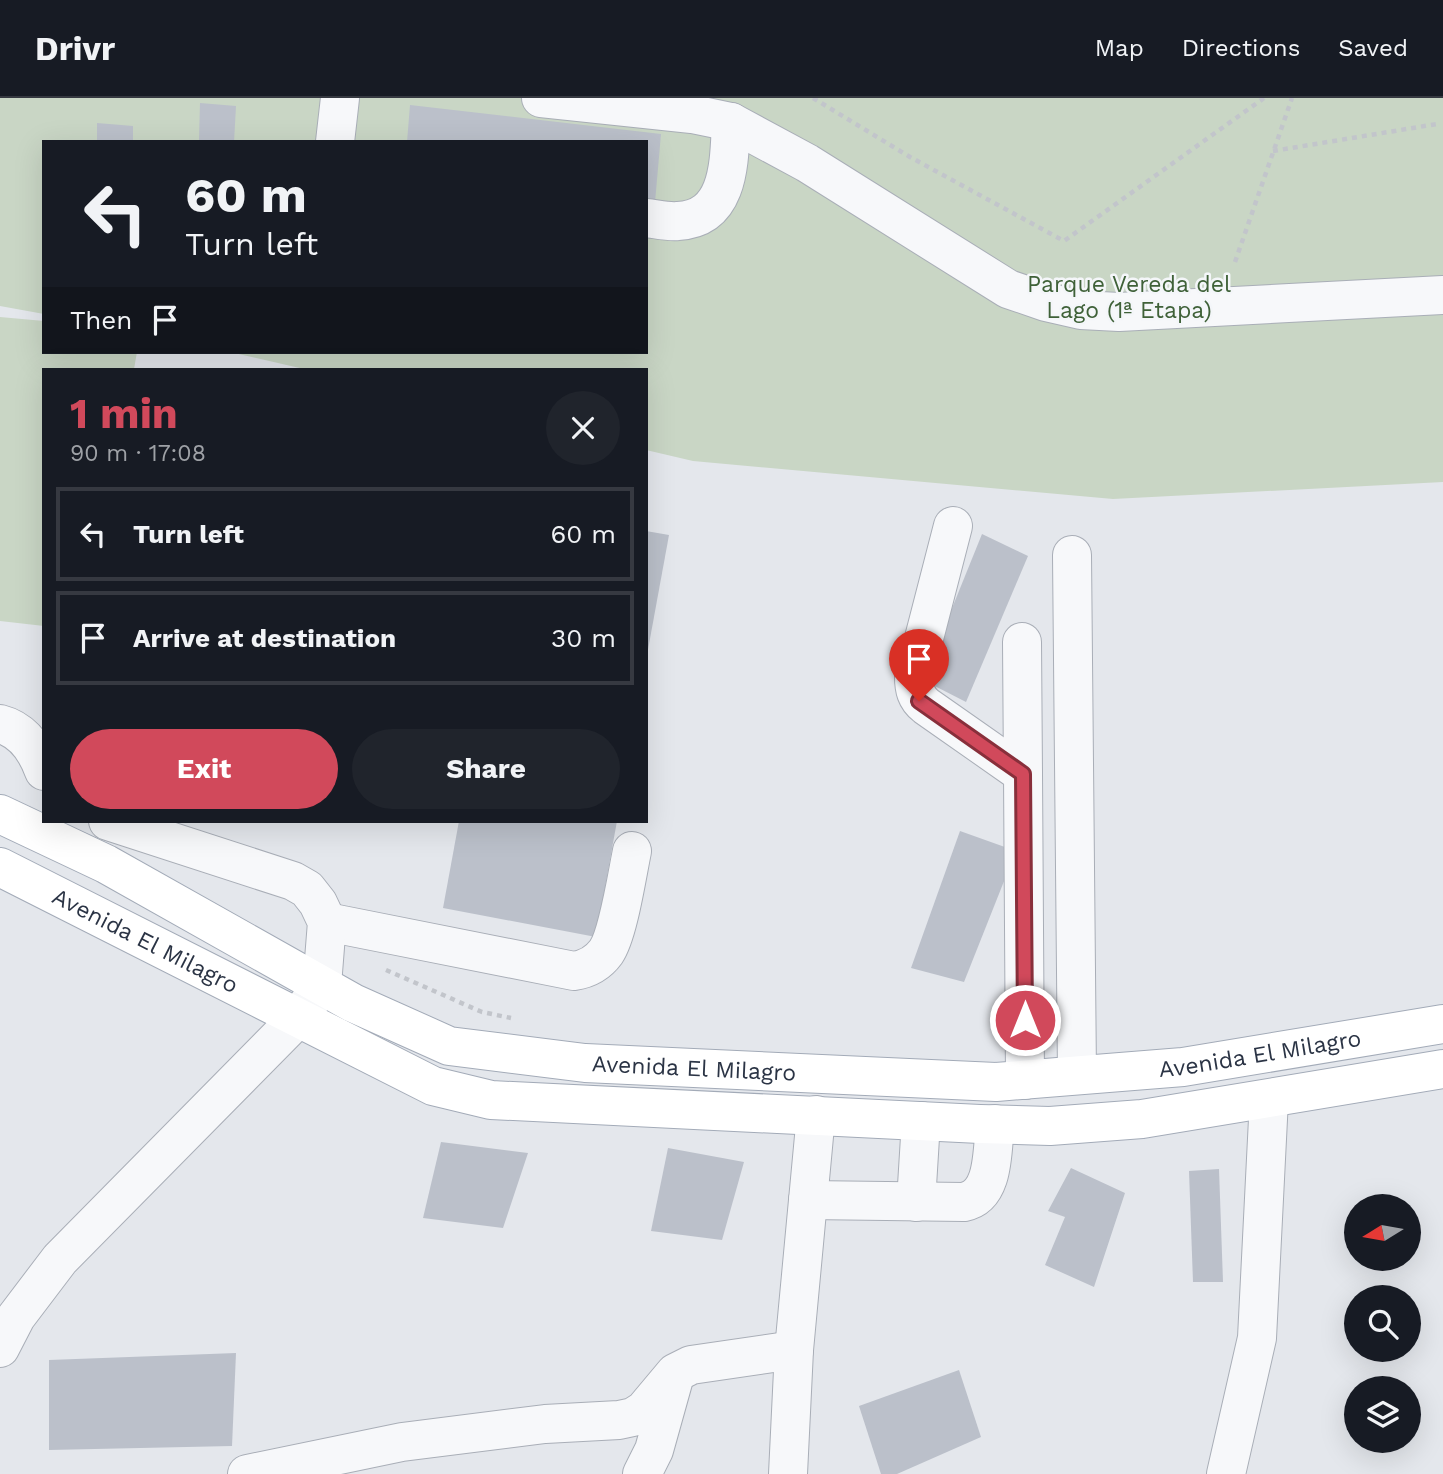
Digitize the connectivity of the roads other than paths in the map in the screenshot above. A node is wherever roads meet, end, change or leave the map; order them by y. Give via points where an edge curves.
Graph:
1 (340, 98) edge
2 (541, 98) edge
3 (731, 122) junction
4 (335, 140) edge
5 (648, 218) edge
6 (1443, 295) edge
7 (953, 526) dead end
8 (1072, 555) dead end
9 (1022, 642) dead end
10 (0, 724) edge
11 (42, 767) edge
12 (1023, 774) junction
13 (0, 814) edge
14 (114, 823) edge
15 (45, 828) edge
16 (632, 851) dead end
17 (0, 867) edge
18 (327, 922) junction
19 (322, 985) junction
20 (297, 1019) junction
21 (1443, 1024) edge
22 (1443, 1069) edge
23 (1077, 1075) junction
24 (1025, 1080) junction
25 (1269, 1099) junction
26 (816, 1115) junction
27 (921, 1121) junction
28 (995, 1124) junction
29 (808, 1200) junction
30 (916, 1202) junction
31 (0, 1348) edge
32 (794, 1350) junction
33 (676, 1373) junction
34 (247, 1474) edge
35 (642, 1474) edge
36 (788, 1474) edge
37 (1226, 1474) edge

1 - 4 street
2 - 3 street
3 - 5 street via 728,170 716,201 693,218
3 - 6 street via 807,163 1008,289 1046,302 1119,312
7 - 12 street via 914,687 919,701
8 - 23 street
9 - 12 street
10 - 11 street via 28,740
12 - 24 street
13 - 15 main road, Avenida El Milagro
14 - 18 street via 293,881 307,889
15 - 19 main road, Avenida El Milagro
16 - 18 street via 612,942 597,962 585,969 574,971
17 - 20 main road, Avenida El Milagro
18 - 19 street
19 - 20 street
19 - 24 main road, Avenida El Milagro via 449,1046 584,1063
20 - 26 main road, Avenida El Milagro via 433,1086 491,1100
20 - 31 street via 60,1259 16,1317
21 - 23 main road, Avenida El Milagro via 1183,1067
22 - 25 main road, Avenida El Milagro
23 - 24 main road, Avenida El Milagro
25 - 28 main road, Avenida El Milagro via 1142,1119 1050,1126
25 - 37 street via 1257,1338
26 - 27 main road, Avenida El Milagro
26 - 29 street
27 - 28 main road, Avenida El Milagro
27 - 30 street
28 - 30 street via 987,1185 973,1200
29 - 30 street
29 - 32 street
32 - 33 street via 715,1360
32 - 36 street
33 - 34 street via 644,1410 632,1417 402,1442
33 - 35 street via 654,1450

